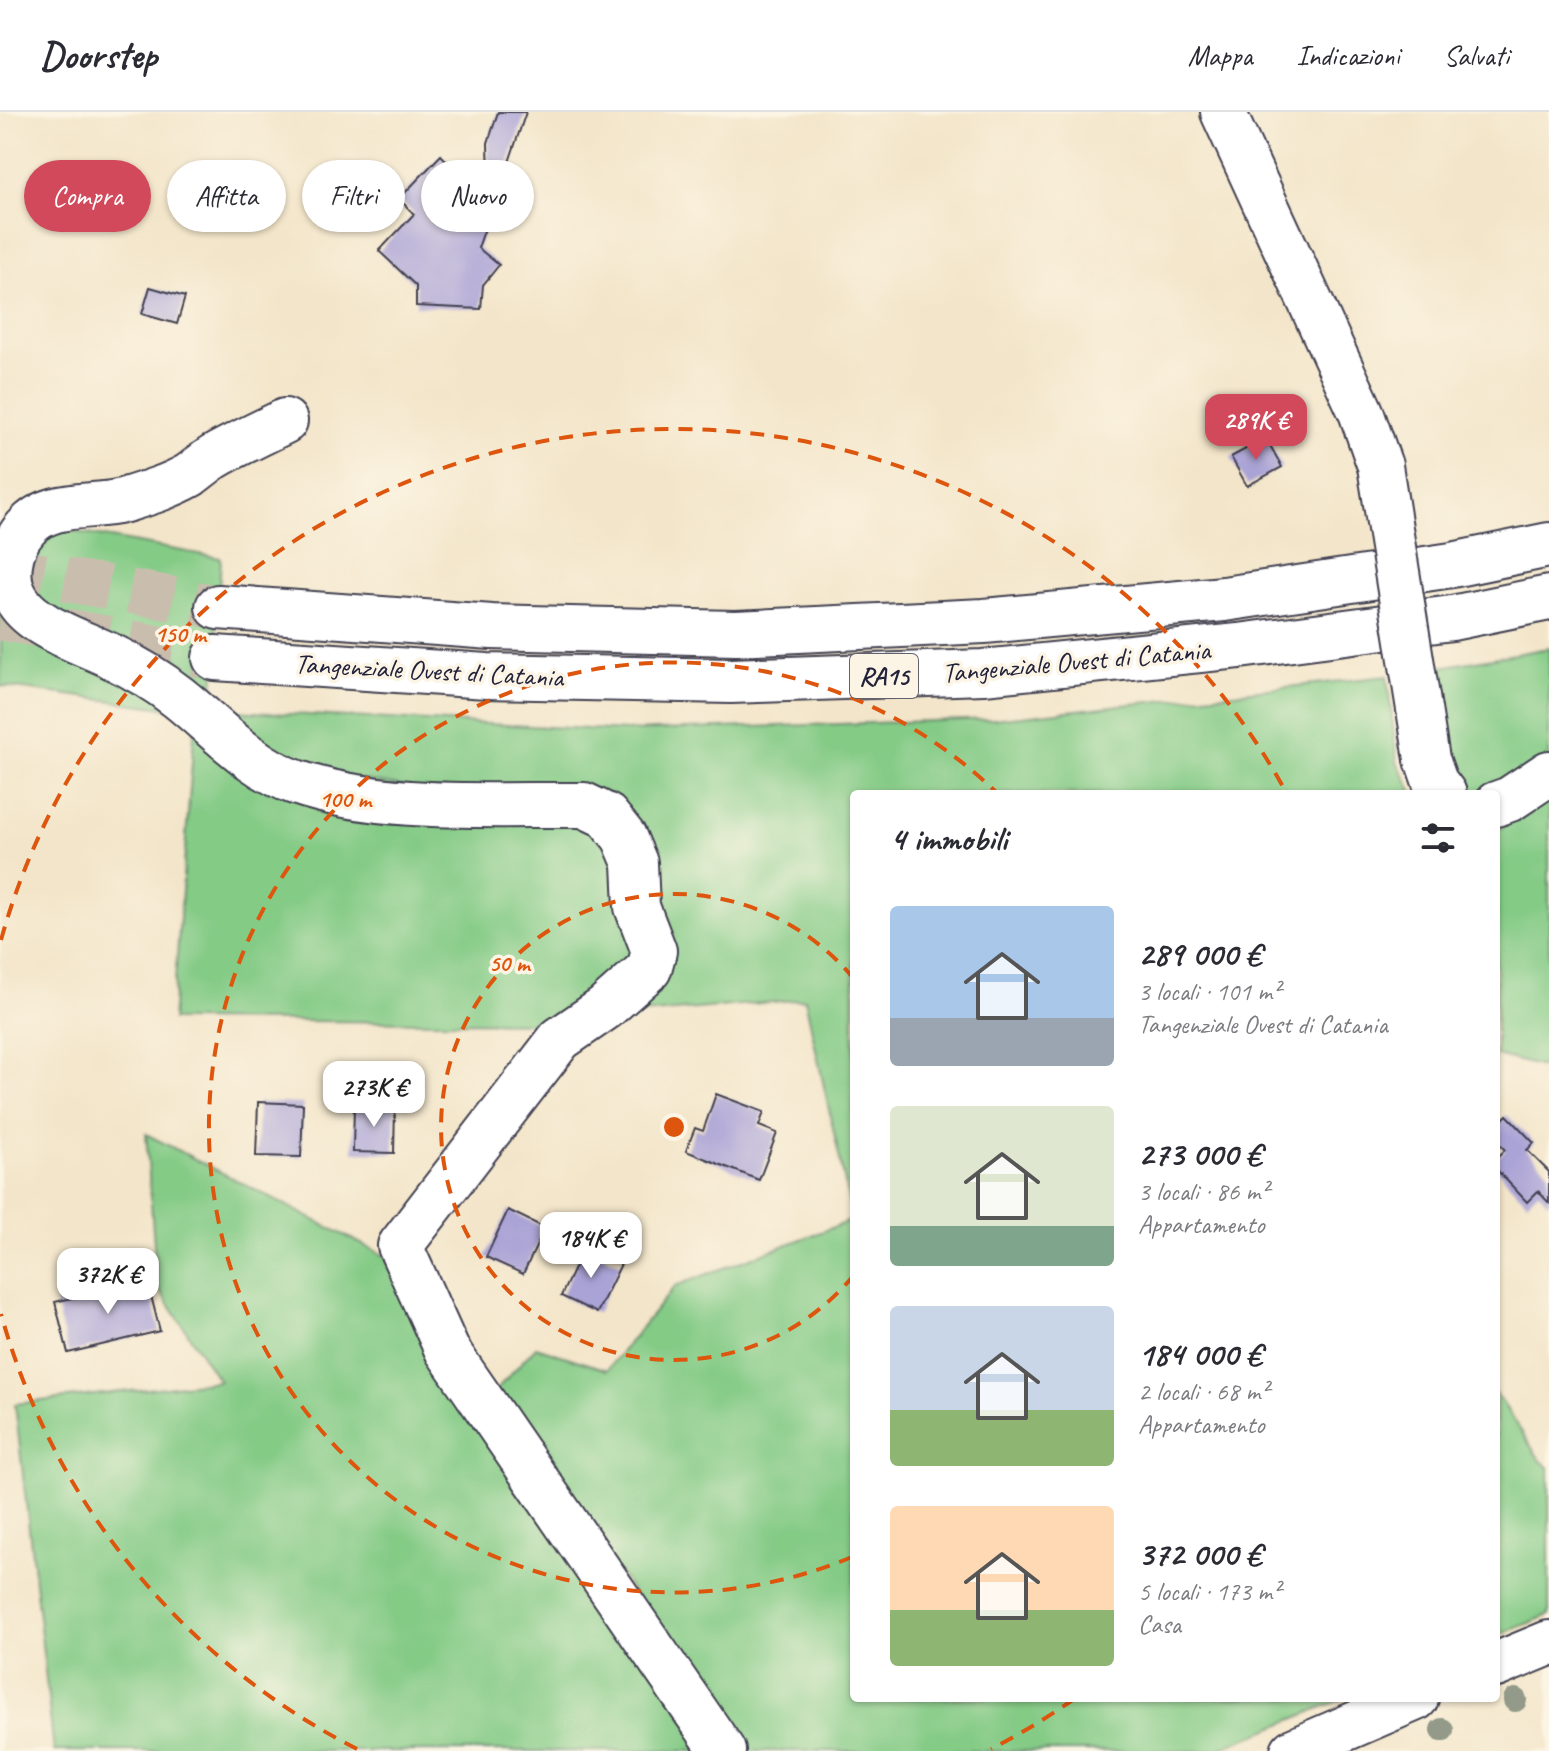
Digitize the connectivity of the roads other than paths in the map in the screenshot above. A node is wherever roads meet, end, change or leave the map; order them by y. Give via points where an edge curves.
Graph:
1 (1223, 112) edge
2 (285, 421) dead end
3 (1549, 545) edge
4 (1549, 598) edge
5 (218, 607) tunnel mouth
6 (215, 658) tunnel mouth
7 (1549, 773) edge
8 (1436, 777) edge
9 (1500, 803) edge
10 (1549, 1643) edge
11 (1500, 1663) edge
12 (1408, 1702) edge
13 (1314, 1746) edge
14 (723, 1751) edge

1 - 8 main road, bridge via 1361,412 1380,466
2 - 14 main road via 156,491 40,515 14,547 10,584 17,601 46,625 150,677 257,763 294,781 354,796 424,803 584,805 607,816 624,837 635,863 637,907 654,951 649,969 560,1039 400,1246 447,1350
3 - 5 main road, Tangenziale Ovest di Catania / RA15 via 1224,599 984,621 735,633 492,627
4 - 6 main road, Tangenziale Ovest di Catania / RA15 via 1452,618 1239,646 983,672 731,681 487,676
7 - 9 main road
10 - 11 main road
12 - 13 main road

